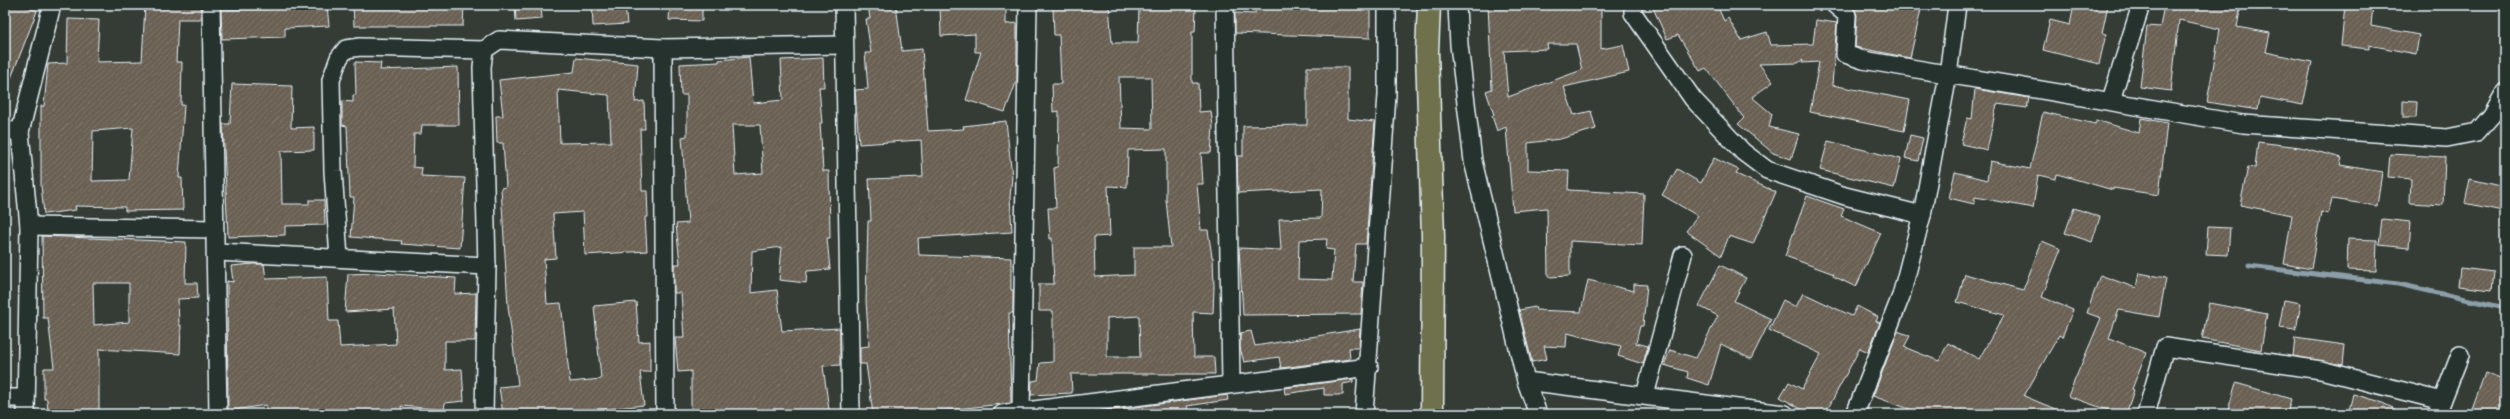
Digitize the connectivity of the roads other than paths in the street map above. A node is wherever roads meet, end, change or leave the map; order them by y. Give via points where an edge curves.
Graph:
1 (52, 5) edge
2 (211, 5) edge
3 (844, 5) edge
4 (1028, 5) edge
5 (1225, 5) edge
6 (1387, 5) edge
7 (1428, 5) edge
8 (1457, 5) edge
9 (1632, 5) edge
10 (1835, 5) edge
11 (1956, 5) edge
12 (2141, 5) edge
13 (843, 45) junction
14 (663, 48) junction
15 (484, 50) junction
16 (1948, 75) junction
17 (2505, 92) edge
18 (2111, 100) junction
19 (12, 131) edge
20 (1922, 215) junction
21 (29, 226) junction
22 (214, 229) junction
23 (216, 252) junction
24 (1683, 255) dead end
25 (339, 258) junction
26 (487, 266) junction
27 (2460, 355) dead end
28 (1369, 367) junction
29 (1526, 381) junction
30 (1231, 384) junction
31 (1645, 394) junction
32 (5, 398) edge
33 (25, 406) edge
34 (2440, 407) edge
35 (1432, 409) edge
36 (1533, 410) edge
37 (1018, 413) edge
38 (218, 414) edge
39 (484, 414) edge
40 (665, 414) edge
41 (851, 414) edge
42 (1002, 414) edge
43 (1364, 414) edge
44 (1785, 414) edge
45 (1855, 414) edge
46 (2146, 414) edge

1 - 19 street
2 - 22 street
3 - 13 street
4 - 37 street
5 - 30 street
6 - 28 street via 1387,95
7 - 35 main road via 1427,52 1433,236
8 - 29 street via 1458,45 1473,161
9 - 20 street via 1633,13 1693,99 1743,152 1767,170 1845,196
10 - 16 street via 1847,16 1846,54 1863,60
11 - 16 street
12 - 18 street
13 - 14 street
13 - 41 street
14 - 15 street via 499,40
14 - 40 street
15 - 25 street via 360,47 346,49 339,58 331,80 333,171
15 - 26 street via 482,67
16 - 18 street
16 - 20 street
17 - 18 street via 2492,115 2477,132 2447,138 2243,124
19 - 21 street
20 - 45 street via 1901,296
21 - 22 street
21 - 33 street
22 - 23 street
23 - 25 street
23 - 38 street
24 - 31 street
25 - 26 street
26 - 39 street
27 - 34 street
28 - 30 street
28 - 43 street
29 - 31 street
29 - 36 street
30 - 37 street
31 - 44 street
32 - 33 street
34 - 46 street via 2321,370 2166,347
37 - 42 street

